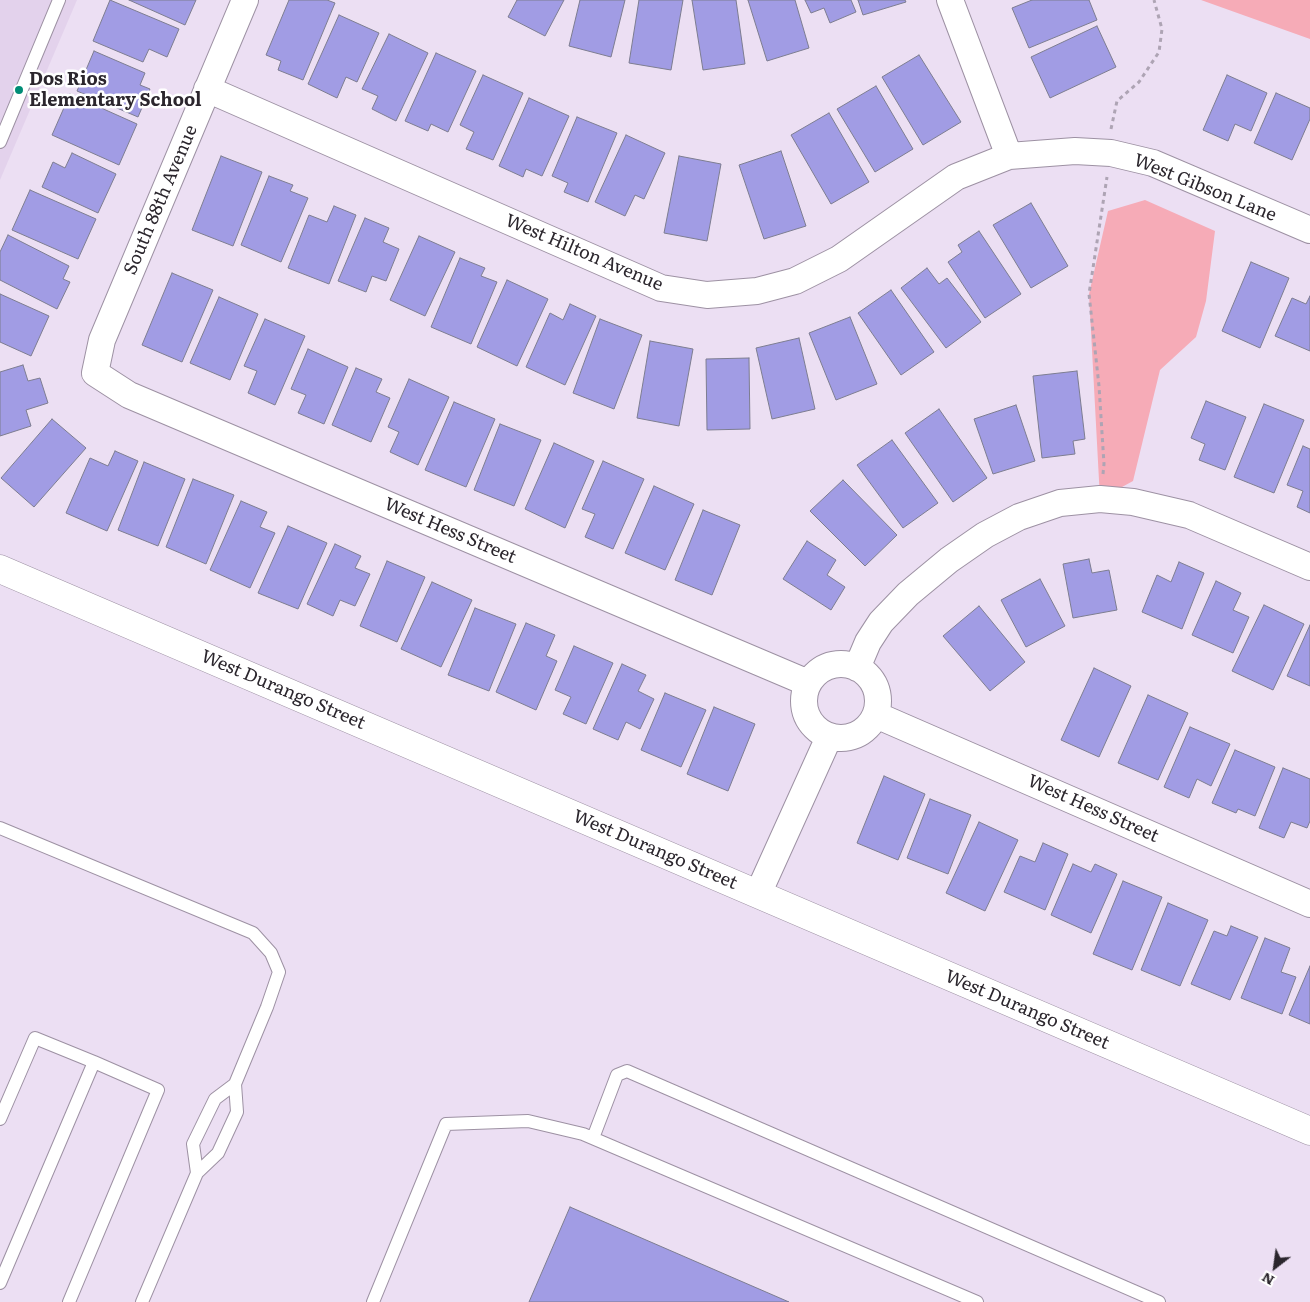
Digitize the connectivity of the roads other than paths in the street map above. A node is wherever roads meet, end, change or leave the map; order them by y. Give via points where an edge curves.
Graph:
1 (60, 0) edge
2 (245, 0) edge
3 (950, 0) edge
4 (207, 90) junction
5 (0, 142) edge
6 (1009, 156) junction
7 (1310, 230) edge
8 (95, 374) joint
9 (1310, 567) edge
10 (0, 569) edge
11 (857, 668) junction
12 (808, 683) junction
13 (876, 715) junction
14 (829, 737) junction
15 (0, 828) edge
16 (758, 894) junction
17 (1310, 904) edge
18 (94, 1062) junction
19 (236, 1084) junction
20 (0, 1119) edge
21 (1310, 1131) edge
22 (593, 1138) junction
23 (196, 1173) junction
24 (0, 1282) edge
25 (69, 1302) edge
26 (142, 1302) edge
27 (373, 1302) edge
28 (977, 1302) edge
29 (1159, 1302) edge

1 - 5 lane
2 - 4 street, South 88th Avenue
3 - 6 street
4 - 6 street, West Hilton Avenue via 661,288 707,295 757,291 795,281 839,259 956,177
4 - 8 street, South 88th Avenue via 102,340
6 - 7 street, West Gibson Lane via 1075,151 1111,153 1153,163
8 - 12 street, West Hess Street via 130,395
9 - 11 street via 1189,515 1133,502 1100,499 1060,503 1019,517 948,560 881,622
10 - 16 street, West Durango Street
11 - 12 street via 846,664 830,666 815,674
11 - 13 street via 865,672 876,688
12 - 14 street via 804,709 817,730
13 - 14 street via 870,725 851,738
13 - 17 street, West Hess Street
14 - 16 street
15 - 19 lane via 253,933 265,946 280,972
16 - 21 street, West Durango Street
18 - 20 lane via 35,1038
18 - 24 lane
18 - 25 lane via 158,1090
19 - 23 lane via 236,1112 218,1153
19 - 23 lane via 215,1099 193,1144
22 - 27 lane via 528,1121 446,1124
22 - 28 lane
22 - 29 lane via 616,1075 627,1071
23 - 26 lane

